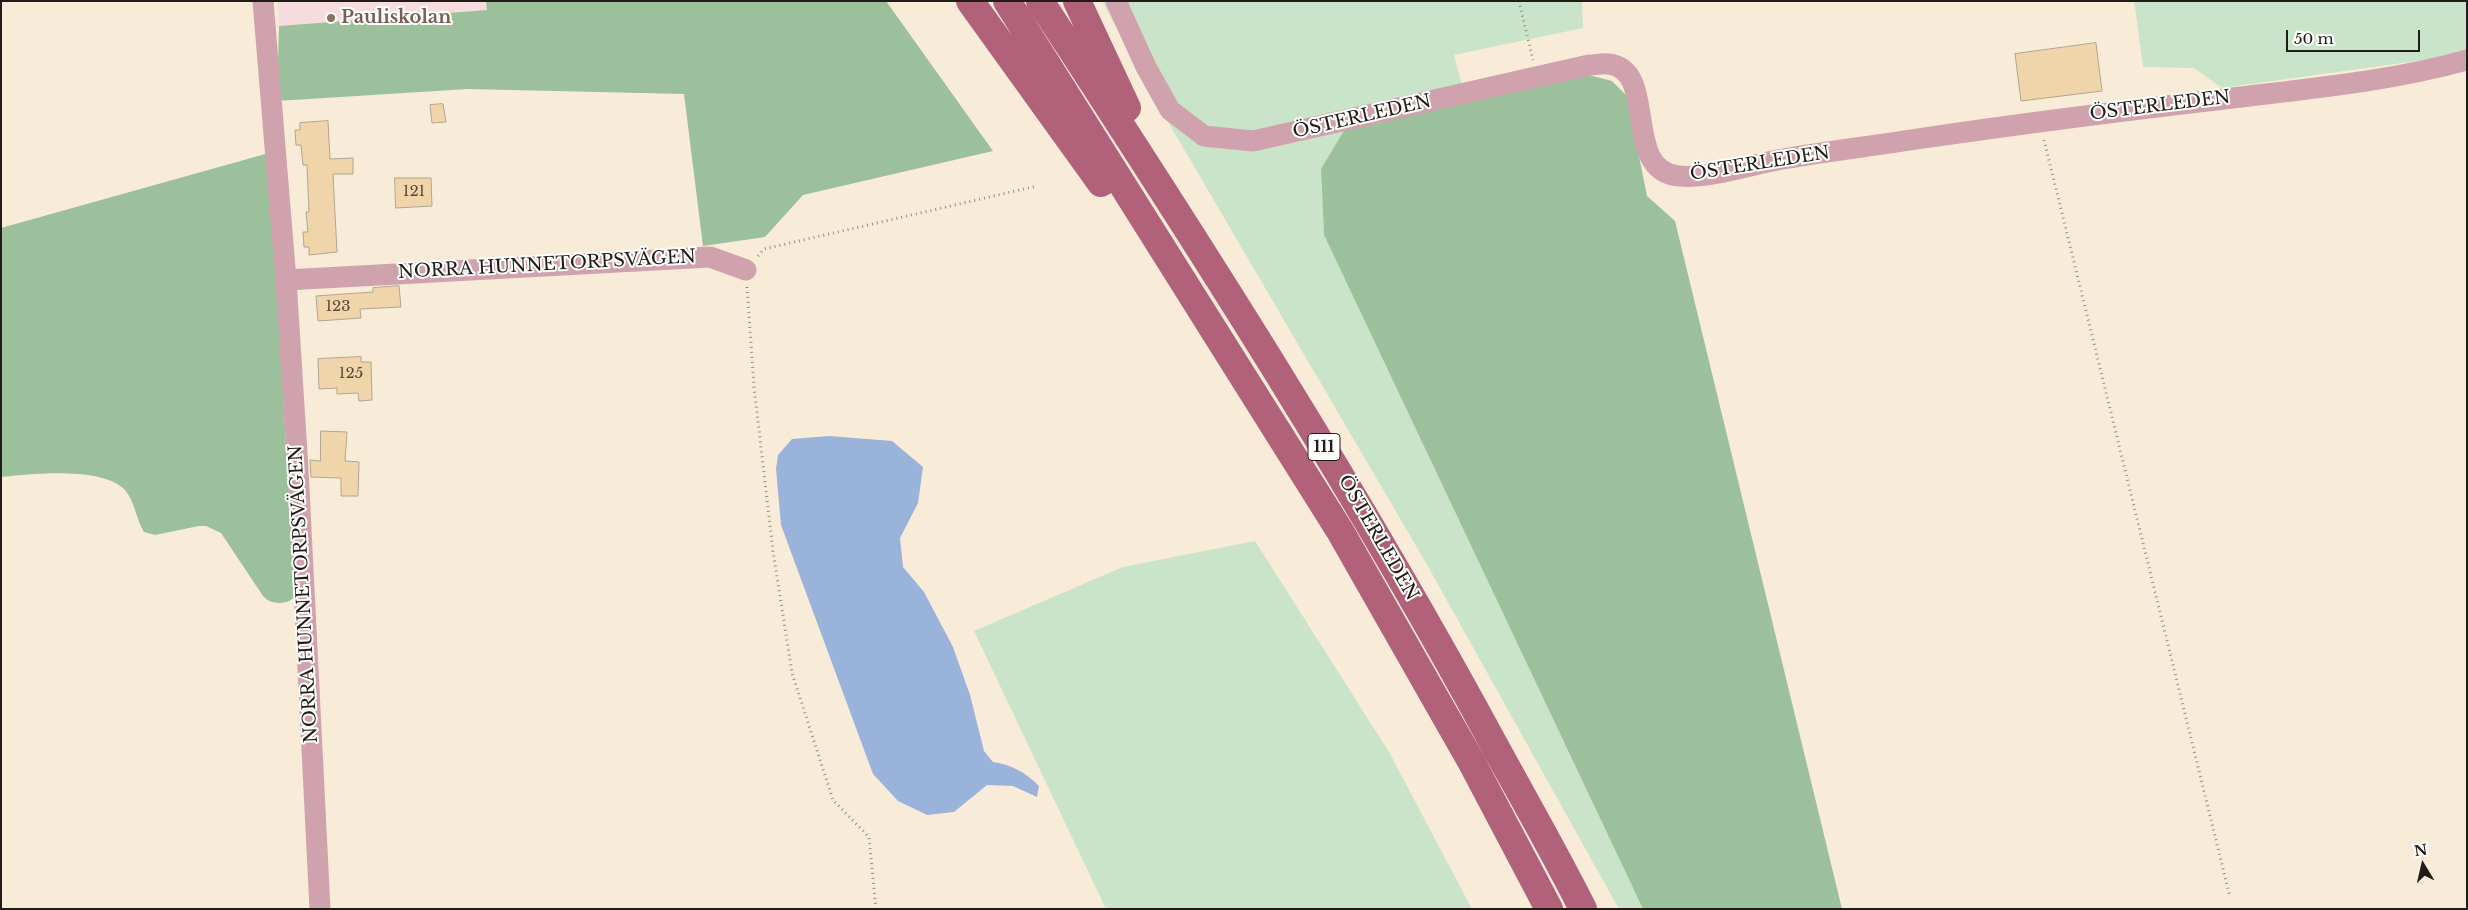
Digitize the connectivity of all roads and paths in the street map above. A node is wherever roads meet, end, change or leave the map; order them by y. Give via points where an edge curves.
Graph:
1 (263, 1) edge
2 (970, 1) edge
3 (1007, 1) edge
4 (1040, 1) edge
5 (1077, 1) edge
6 (1116, 1) edge
7 (1520, 1) edge
8 (2467, 60) edge
9 (1537, 78) junction
10 (2040, 121) junction
11 (1037, 186) dead end
12 (1170, 200) junction
13 (746, 270) junction
14 (286, 280) junction
15 (1228, 352) junction
16 (2230, 897) dead end
17 (320, 909) edge
18 (876, 909) edge
19 (1549, 909) edge
20 (1583, 909) edge

1 - 14 street, NORRA HUNNETORPSVÄGEN
2 - 15 main road via 1137,233
3 - 15 main road, ÖSTERLEDEN / 111
4 - 12 main road, ÖSTERLEDEN / 111
5 - 12 main road
6 - 9 street, ÖSTERLEDEN via 1170,110 1204,136 1254,141
7 - 9 path
8 - 10 street, ÖSTERLEDEN via 2344,84
9 - 10 street, ÖSTERLEDEN via 1603,64 1624,71 1635,94 1651,160 1658,170 1674,176 1696,176 1785,159
10 - 16 path
11 - 13 path via 764,249
12 - 20 main road, ÖSTERLEDEN / 111 via 1343,477 1446,655
13 - 14 street, NORRA HUNNETORPSVÄGEN via 710,256
13 - 18 path via 754,387 773,551 792,673 833,800 869,838
14 - 17 street, NORRA HUNNETORPSVÄGEN
15 - 19 main road, ÖSTERLEDEN / 111 via 1340,531 1471,761

